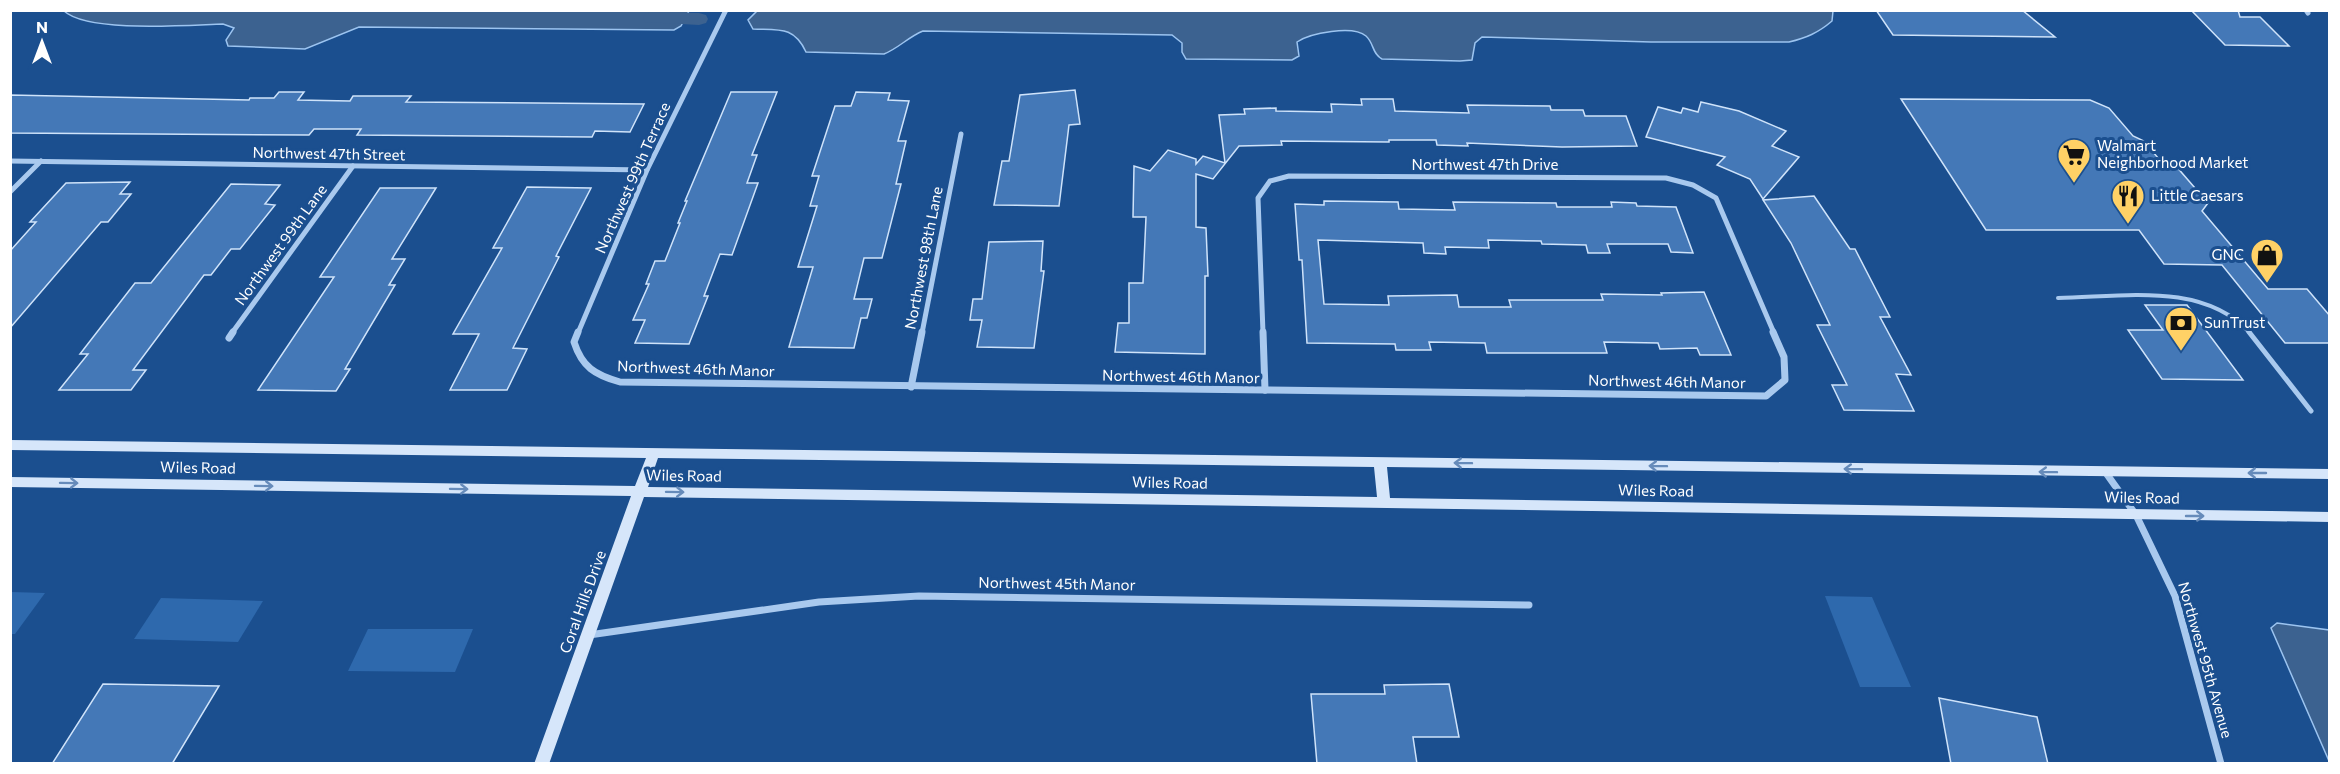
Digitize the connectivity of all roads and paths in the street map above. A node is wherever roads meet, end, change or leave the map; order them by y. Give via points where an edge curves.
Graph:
1 (726, 10) edge
2 (961, 134) dead end
3 (10, 161) edge
4 (41, 161) junction
5 (353, 166) junction
6 (647, 170) junction
7 (10, 192) edge
8 (2058, 298) dead end
9 (228, 338) dead end
10 (579, 360) joint
11 (1785, 380) joint
12 (911, 387) junction
13 (1265, 392) junction
14 (2311, 411) dead end
15 (10, 445) edge
16 (654, 452) junction
17 (1380, 462) junction
18 (2106, 472) junction
19 (2330, 474) edge
20 (10, 482) edge
21 (640, 492) junction
22 (1384, 503) junction
23 (2136, 515) junction
24 (2330, 516) edge
25 (1529, 605) dead end
26 (588, 635) junction
27 (541, 764) edge
28 (2221, 764) edge

1 - 6 street, Northwest 99th Terrace
2 - 12 street, Northwest 98th Lane
3 - 4 street, Northwest 47th Street
4 - 5 street, Northwest 47th Street
4 - 7 street
5 - 6 street, Northwest 47th Street
5 - 9 street, Northwest 99th Lane
6 - 10 street, Northwest 99th Terrace via 574,342
8 - 14 lane via 2198,300 2224,310 2243,325
10 - 12 street, Northwest 46th Manor via 594,376 620,382
11 - 13 street, Northwest 46th Manor via 1766,396
11 - 13 street, Northwest 47th Drive via 1784,357 1716,198 1693,184 1666,178 1289,176 1270,181 1258,198
12 - 13 street, Northwest 46th Manor
15 - 16 main road, Wiles Road
16 - 17 main road, Wiles Road
16 - 21 main road, Coral Hills Drive
18 -> 17 main road, Wiles Road
17 - 22 main road
19 -> 18 main road, Wiles Road
18 - 23 street, Northwest 95th Avenue
20 -> 21 main road, Wiles Road
21 -> 22 main road, Wiles Road
21 - 26 main road, Coral Hills Drive
22 - 23 main road, Wiles Road
23 -> 24 main road, Wiles Road
23 - 28 street, Northwest 95th Avenue via 2175,596
25 - 26 street, Northwest 45th Manor via 919,596 819,602
26 - 27 main road, Coral Hills Drive

